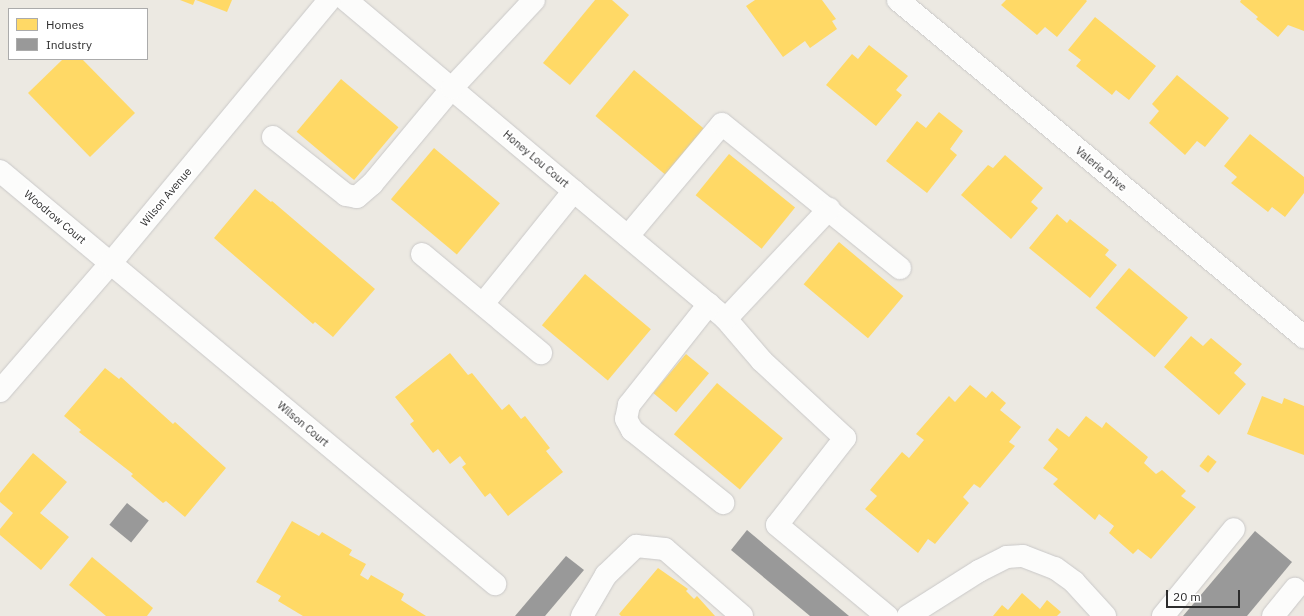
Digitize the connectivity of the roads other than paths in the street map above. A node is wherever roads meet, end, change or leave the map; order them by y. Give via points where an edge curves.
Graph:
1 (329, 0) edge
2 (346, 0) edge
3 (534, 0) edge
4 (898, 0) edge
5 (452, 88) junction
6 (274, 137) dead end
7 (0, 170) edge
8 (574, 191) junction
9 (829, 209) junction
10 (628, 236) junction
11 (422, 254) dead end
12 (110, 264) junction
13 (900, 268) dead end
14 (483, 304) junction
15 (709, 304) junction
16 (726, 318) junction
17 (1304, 337) edge
18 (541, 353) dead end
19 (0, 391) edge
20 (723, 503) dead end
21 (1234, 530) dead end
22 (495, 584) dead end
23 (1295, 589) dead end
24 (582, 616) edge
25 (742, 616) edge
26 (887, 616) edge
27 (908, 616) edge
28 (1105, 616) edge
29 (1163, 616) edge
30 (1273, 616) edge

1 - 12 street, Wilson Avenue
2 - 5 street, Honey Lou Court
3 - 5 street
4 - 17 street, Valerie Drive
5 - 6 street via 372,184 356,197 346,196
5 - 8 street, Honey Lou Court
7 - 12 street, Woodrow Court
8 - 10 street, Honey Lou Court
8 - 14 street
9 - 10 street via 722,124
9 - 13 street
9 - 16 street
10 - 15 street, Honey Lou Court
11 - 14 street
12 - 19 street, Wilson Avenue
12 - 22 street, Wilson Court
14 - 18 street
15 - 16 street, Honey Lou Court
15 - 20 street via 629,405 626,419 632,430
16 - 26 street, Honey Lou Court via 762,361 845,438 777,525
21 - 29 street
23 - 30 street
24 - 25 street via 606,576 636,546 665,549
27 - 28 street via 979,571 1006,558 1023,556 1039,560 1069,578

